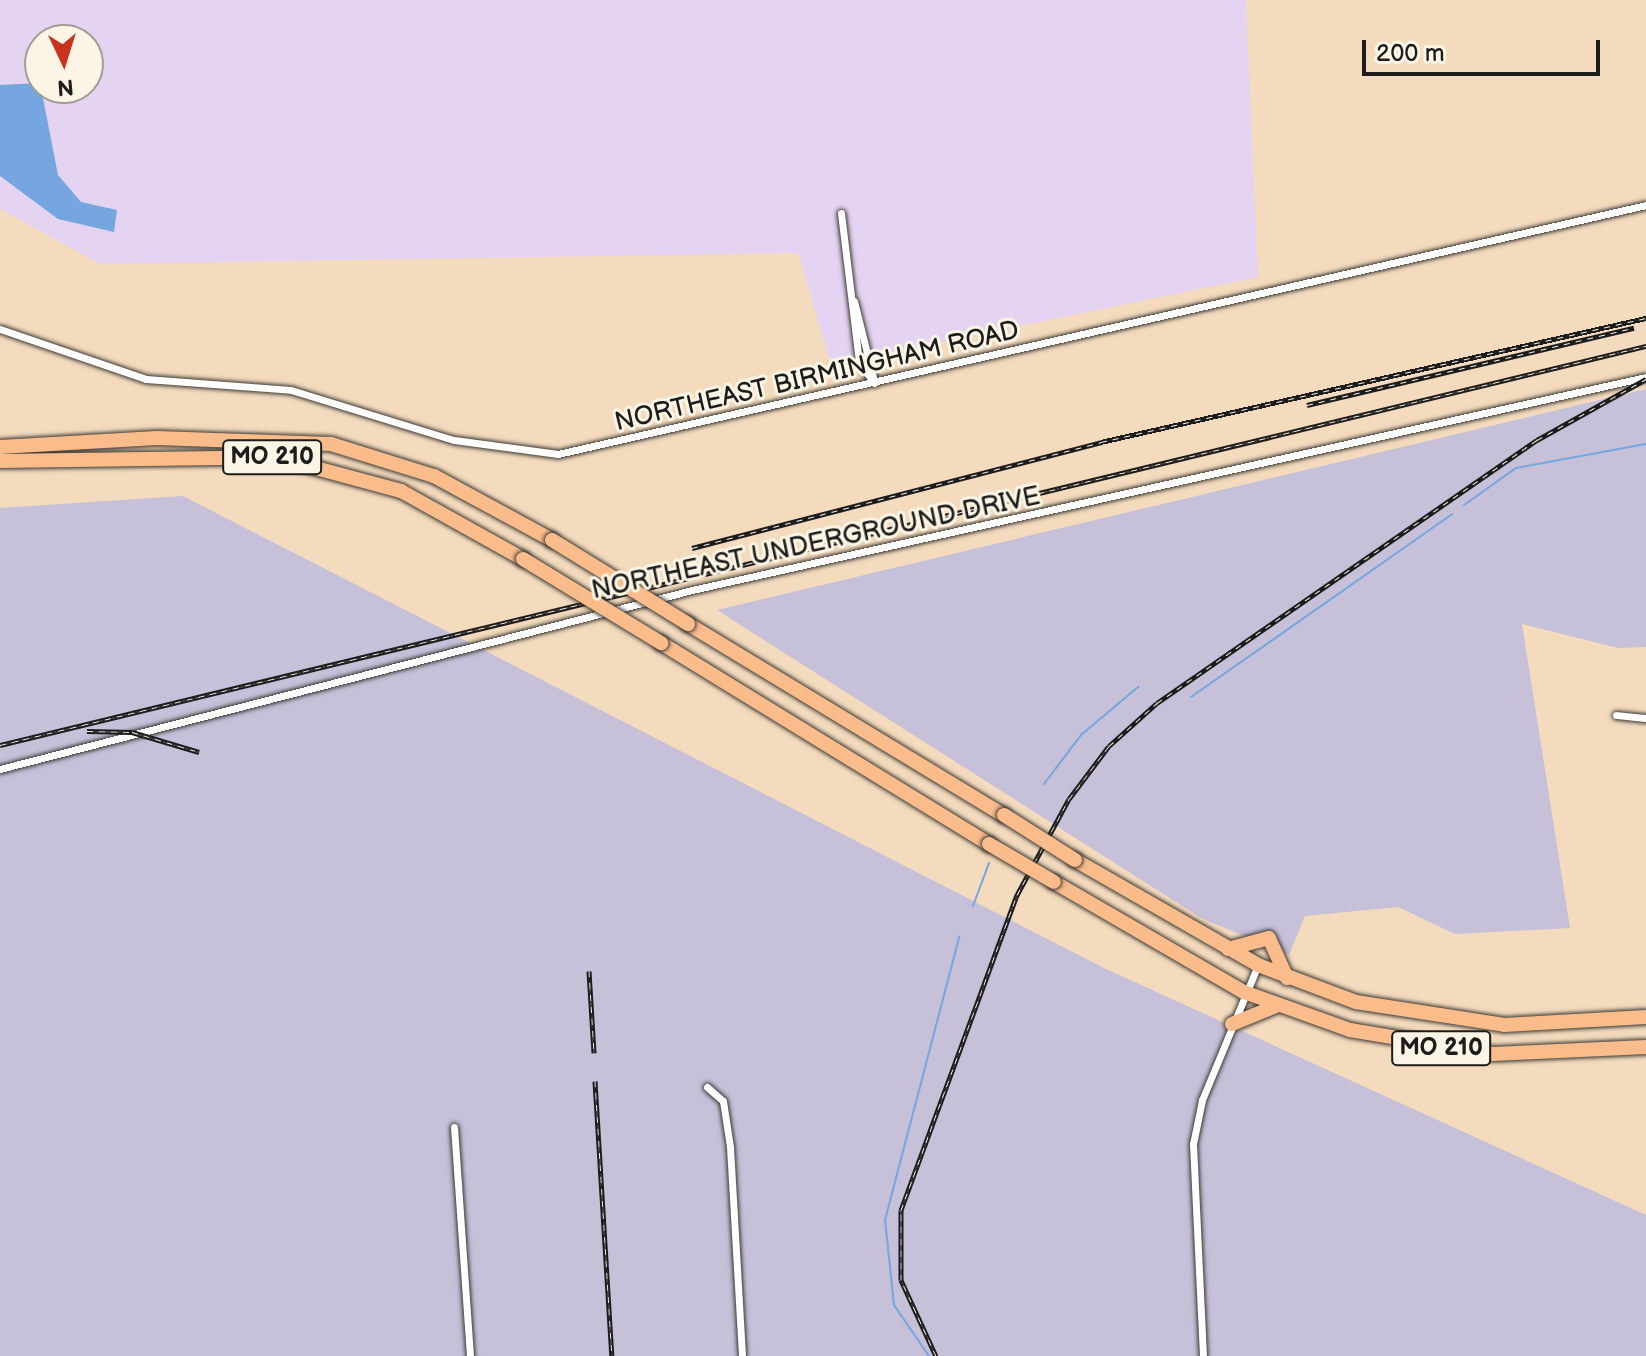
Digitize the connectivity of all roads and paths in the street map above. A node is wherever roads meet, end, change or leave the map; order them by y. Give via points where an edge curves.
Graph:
1 (1646, 205) edge
2 (841, 213) dead end
3 (854, 301) junction
4 (0, 329) edge
5 (1646, 377) edge
6 (874, 383) junction
7 (0, 436) edge
8 (27, 445) junction
9 (0, 447) edge
10 (7, 461) edge
11 (0, 469) edge
12 (1616, 715) dead end
13 (1646, 718) edge
14 (0, 769) edge
15 (1225, 949) junction
16 (1258, 965) junction
17 (1288, 978) junction
18 (1244, 992) junction
19 (1277, 1006) junction
20 (1646, 1017) edge
21 (1232, 1024) junction
22 (1646, 1047) edge
23 (707, 1087) dead end
24 (454, 1127) dead end
25 (470, 1356) edge
26 (742, 1356) edge
27 (1203, 1356) edge

1 - 6 street, NORTHEAST BIRMINGHAM ROAD
2 - 3 street
3 - 6 street via 873,355
3 - 6 street via 859,362
4 - 6 street, NORTHEAST BIRMINGHAM ROAD via 146,379 291,390 522,454 595,449
5 - 14 street, NORTHEAST UNDERGROUND DRIVE via 677,593
7 - 8 highway
8 - 9 highway, MO 210
8 - 15 highway, MO 210, bridge via 157,438 331,444 434,476 552,540
10 - 11 highway
10 - 18 highway, MO 210, bridge via 200,454 314,464 401,491
12 - 13 street
15 - 16 highway, MO 210
15 - 17 highway via 1269,938
16 - 17 highway, MO 210
16 - 18 street
17 - 20 highway, MO 210 via 1375,1006 1460,1022 1547,1026
18 - 19 highway, MO 210
18 - 21 street
19 - 21 highway
19 - 22 highway, MO 210 via 1364,1034 1478,1053
21 - 27 street via 1193,1144
23 - 26 street via 723,1101 730,1147
24 - 25 street

